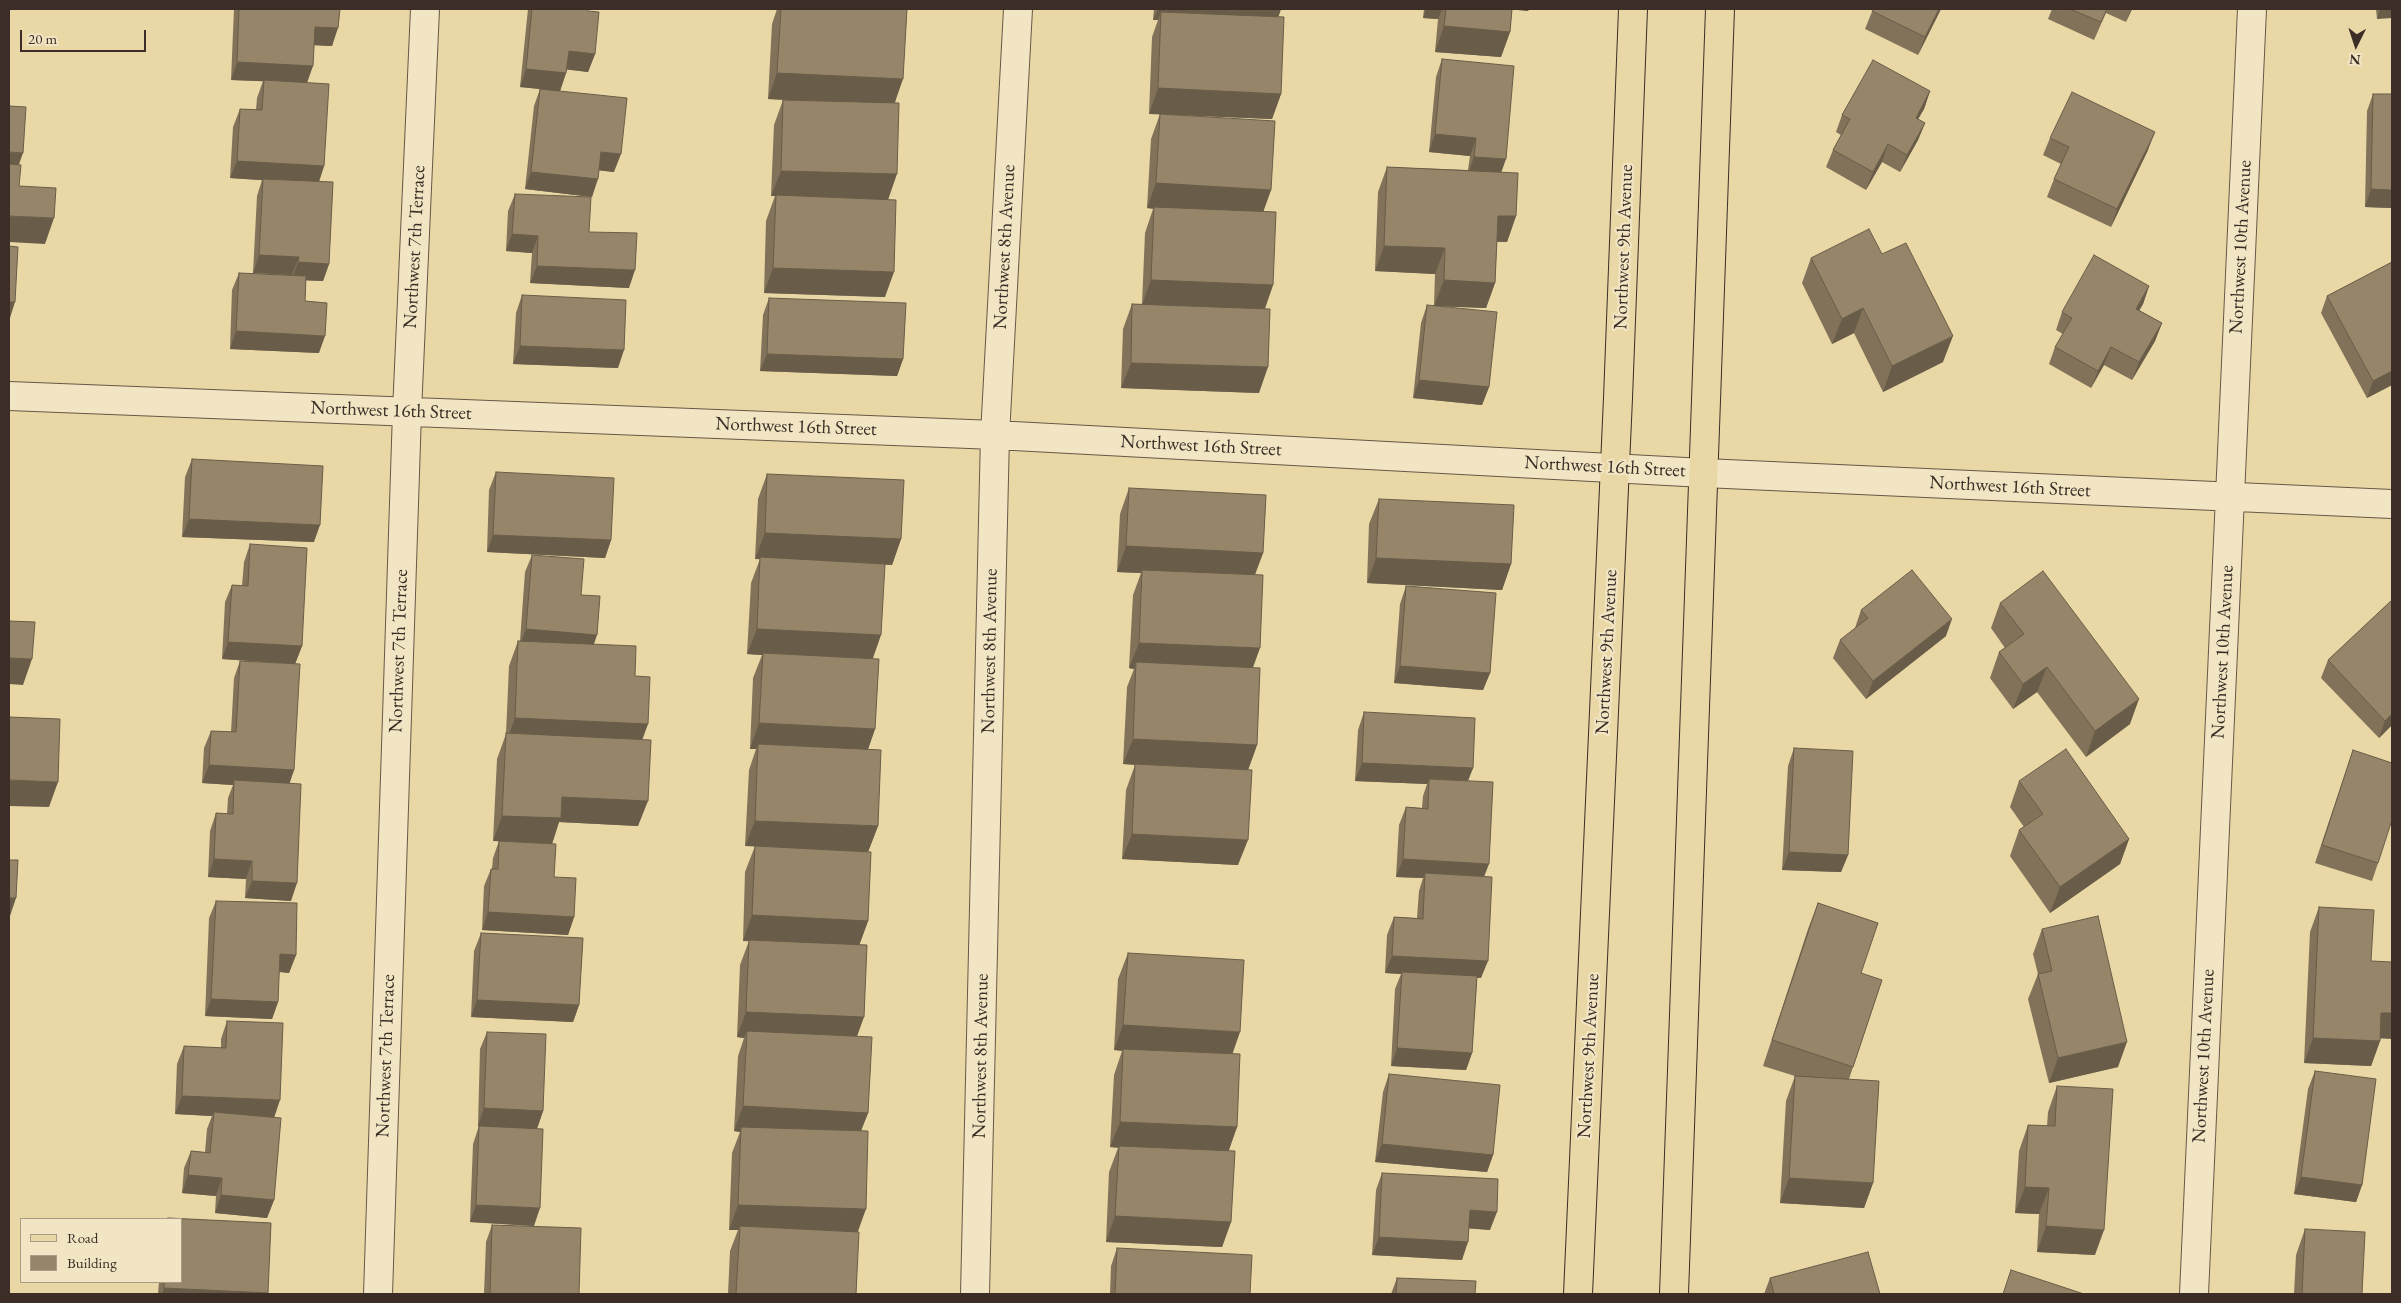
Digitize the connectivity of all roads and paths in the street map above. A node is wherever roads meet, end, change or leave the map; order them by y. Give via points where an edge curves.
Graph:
1 (425, 9) edge
2 (1018, 9) edge
3 (1633, 9) edge
4 (1720, 9) edge
5 (2252, 9) edge
6 (9, 396) edge
7 (407, 412) junction
8 (995, 435) junction
9 (1615, 468) junction
10 (1704, 473) junction
11 (2230, 497) junction
12 (2392, 504) edge
13 (378, 1294) edge
14 (975, 1294) edge
15 (1578, 1294) edge
16 (1674, 1294) edge
17 (2194, 1294) edge

1 - 7 street, Northwest 7th Terrace
2 - 8 street, Northwest 8th Avenue
3 - 9 main road, Northwest 9th Avenue
4 - 10 main road
5 - 11 street, Northwest 10th Avenue
6 - 7 street, Northwest 16th Street
7 - 8 street, Northwest 16th Street
7 - 13 street, Northwest 7th Terrace
8 - 9 street, Northwest 16th Street
8 - 14 street, Northwest 8th Avenue
9 - 10 street, Northwest 16th Street
9 - 15 main road, Northwest 9th Avenue
10 - 11 street, Northwest 16th Street
10 - 16 main road
11 - 12 street, Northwest 16th Street
11 - 17 street, Northwest 10th Avenue

